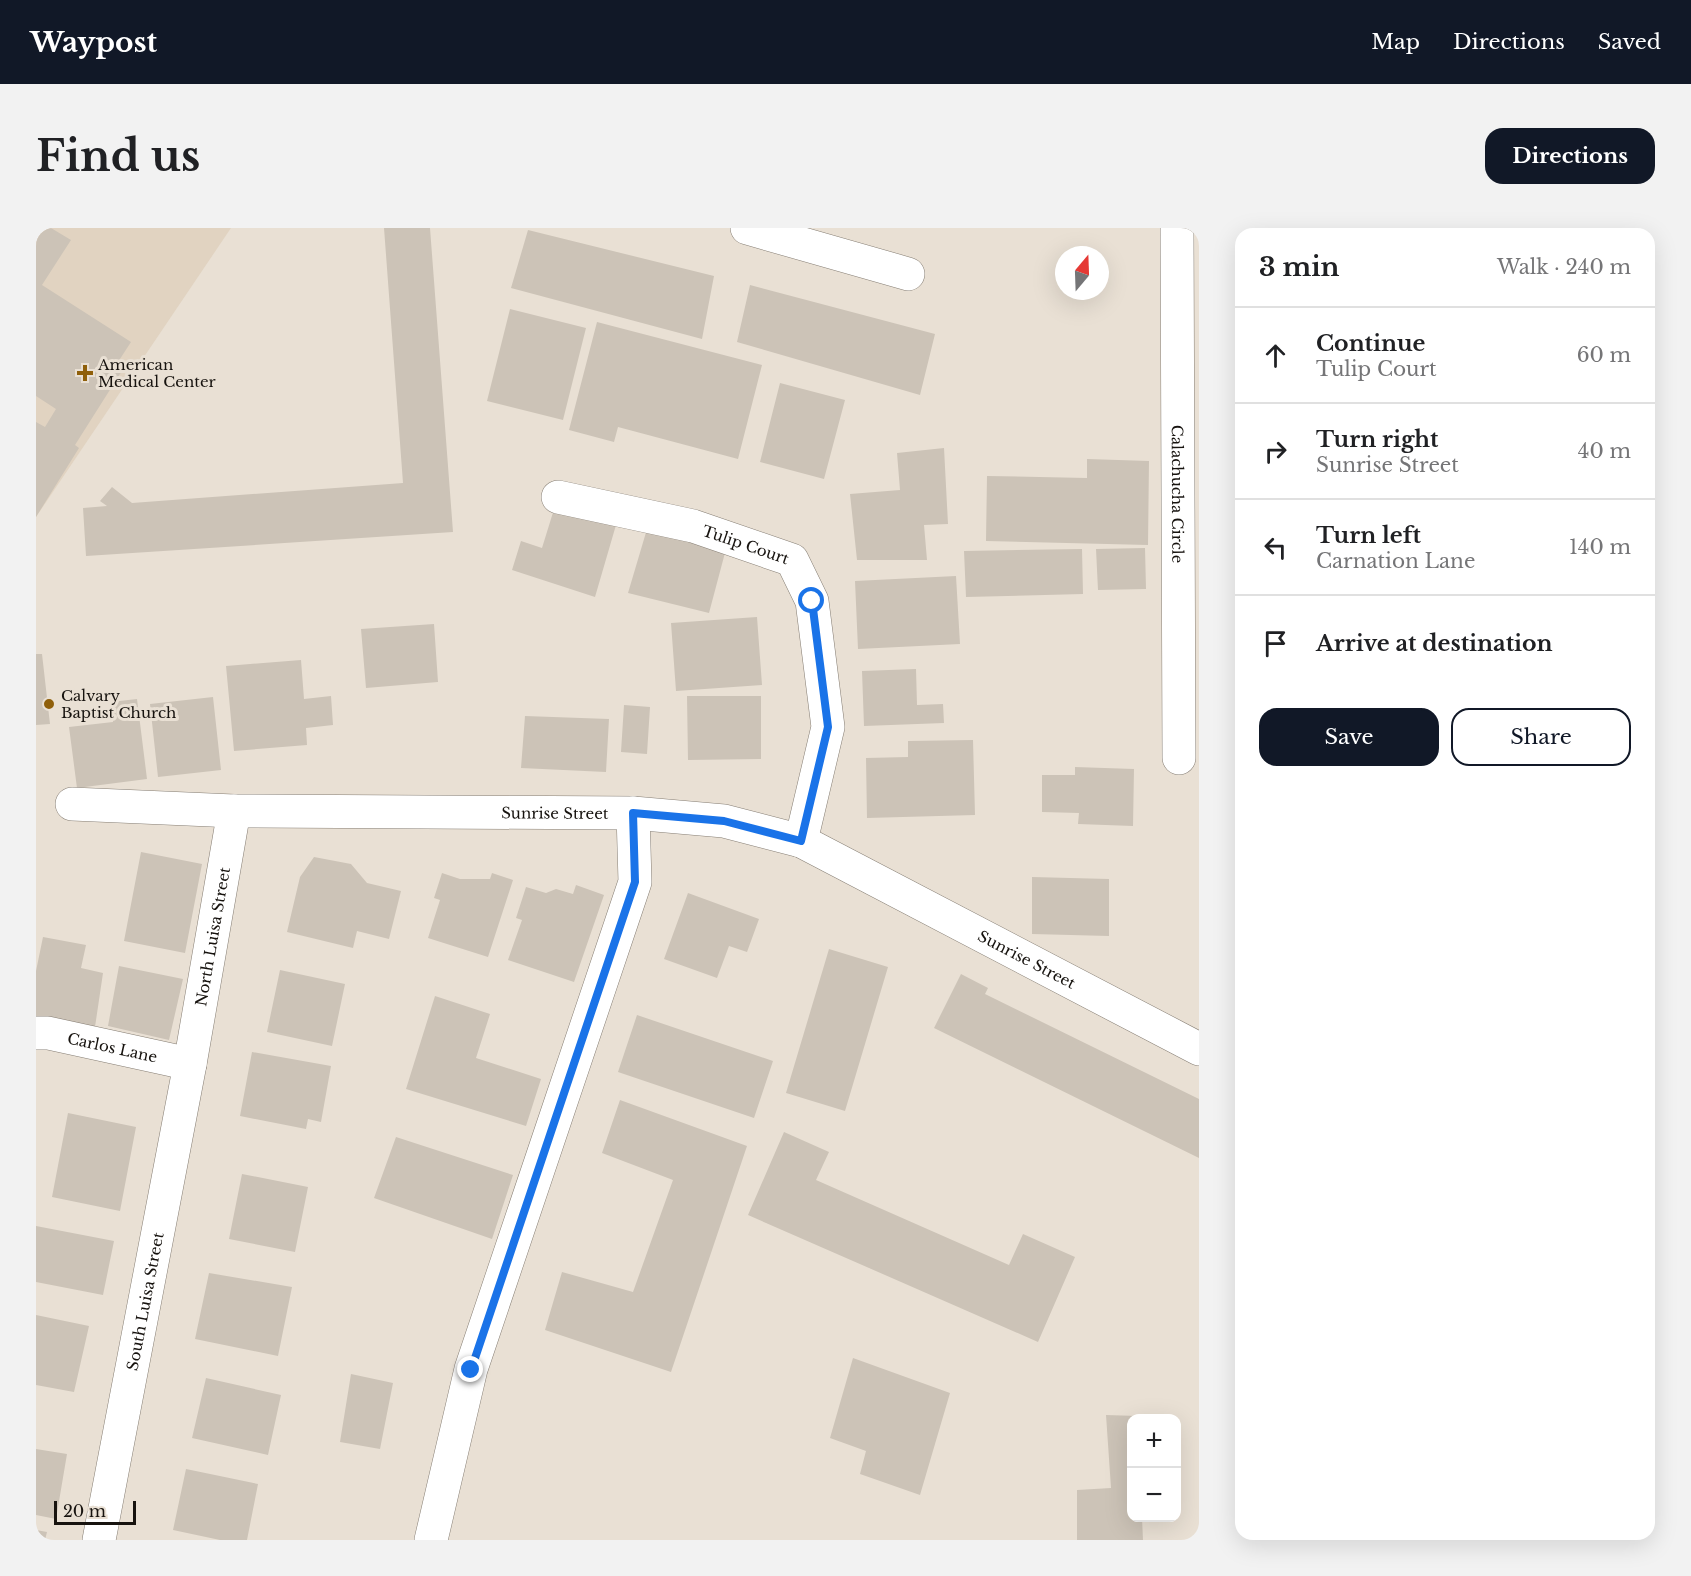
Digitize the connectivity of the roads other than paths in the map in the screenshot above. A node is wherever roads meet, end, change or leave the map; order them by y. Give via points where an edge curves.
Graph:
1 (747, 228) edge
2 (1176, 228) edge
3 (908, 274) dead end
4 (558, 497) dead end
5 (1179, 758) dead end
6 (72, 804) dead end
7 (234, 811) junction
8 (633, 813) junction
9 (801, 841) junction
10 (36, 1033) edge
11 (1199, 1049) edge
12 (190, 1064) junction
13 (99, 1540) edge
14 (431, 1540) edge

1 - 3 street
2 - 5 street, Calachucha Circle
4 - 9 street, Tulip Court via 693,526 792,560 812,601 828,727
6 - 7 street, Sunrise Street
7 - 8 street, Sunrise Street
7 - 12 street, North Luisa Street
8 - 9 street, Sunrise Street via 724,821
8 - 14 street via 635,882 471,1370
9 - 11 street, Sunrise Street
10 - 12 street, Carlos Lane
12 - 13 street, South Luisa Street

